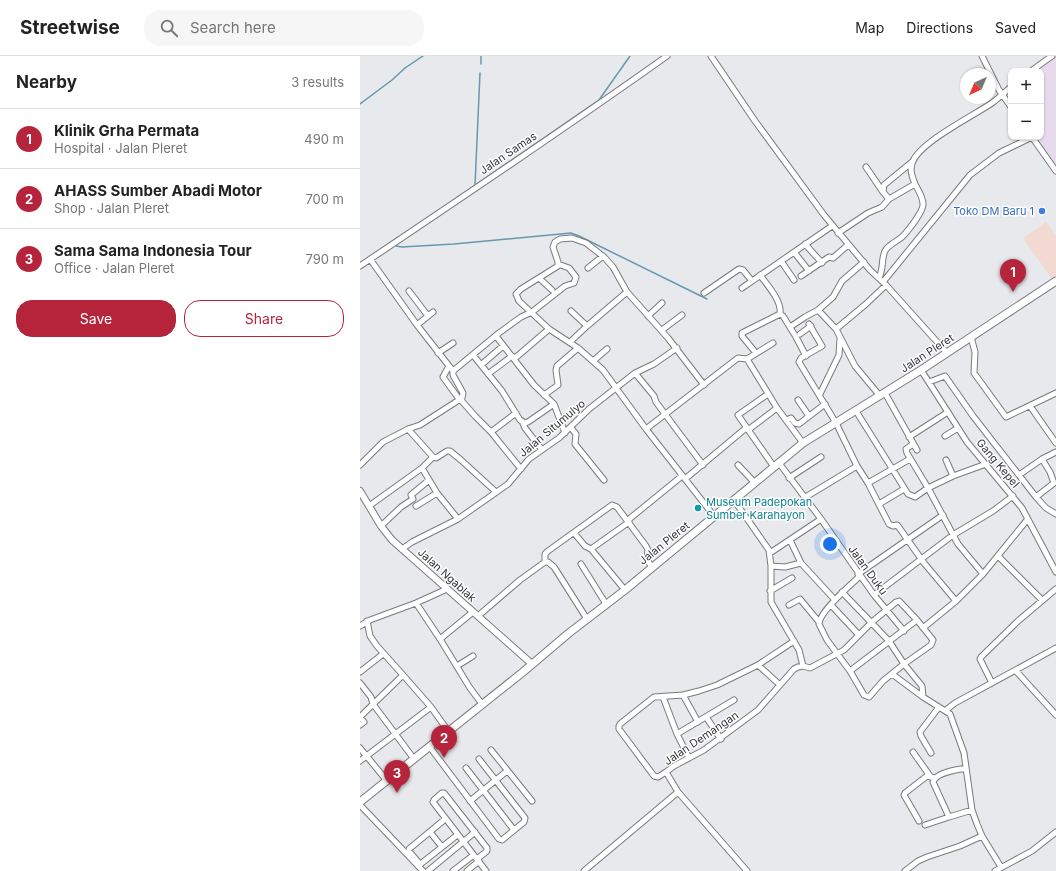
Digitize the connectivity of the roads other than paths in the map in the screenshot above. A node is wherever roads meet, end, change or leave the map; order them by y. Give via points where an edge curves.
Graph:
1 (667, 56) edge
2 (711, 56) edge
3 (982, 56) edge
4 (1052, 56) edge
5 (1035, 68) edge
6 (1008, 89) edge
7 (1002, 94) junction
8 (1008, 104) edge
9 (1026, 140) edge
10 (1034, 140) edge
11 (912, 162) junction
12 (866, 166) dead end
13 (1056, 171) edge
14 (915, 184) junction
15 (883, 192) junction
16 (889, 199) junction
17 (832, 226) junction
18 (838, 233) junction
19 (805, 244) junction
20 (848, 245) junction
21 (794, 252) junction
22 (603, 256) junction
23 (370, 259) junction
24 (781, 261) junction
25 (864, 262) junction
26 (822, 263) junction
27 (558, 264) junction
28 (360, 266) edge
29 (588, 268) dead end
30 (809, 271) junction
31 (760, 275) junction
32 (801, 276) dead end
33 (539, 278) junction
34 (794, 280) dead end
35 (752, 281) junction
36 (1056, 281) edge
37 (882, 282) junction
38 (742, 288) dead end
39 (552, 290) dead end
40 (409, 291) dead end
41 (627, 292) junction
42 (704, 293) dead end
43 (662, 303) dead end
44 (818, 310) junction
45 (571, 311) dead end
46 (434, 312) dead end
47 (532, 312) junction
48 (780, 314) junction
49 (682, 315) dead end
50 (428, 316) junction
51 (648, 316) junction
52 (417, 325) junction
53 (587, 326) junction
54 (790, 328) junction
55 (549, 329) junction
56 (836, 329) junction
57 (662, 330) junction
58 (800, 334) dead end
59 (496, 336) junction
60 (840, 336) junction
61 (971, 337) junction
62 (570, 342) junction
63 (453, 343) dead end
64 (773, 343) dead end
65 (503, 346) junction
66 (578, 348) junction
67 (677, 348) junction
68 (606, 349) dead end
69 (438, 353) junction
70 (756, 353) junction
71 (947, 353) junction
72 (473, 355) junction
73 (806, 356) junction
74 (513, 358) junction
75 (747, 359) junction
76 (593, 361) junction
77 (481, 365) junction
78 (448, 366) junction
79 (922, 370) junction
80 (453, 371) junction
81 (635, 373) junction
82 (488, 374) junction
83 (929, 382) junction
84 (704, 385) junction
85 (616, 388) junction
86 (1056, 393) edge
87 (768, 394) junction
88 (820, 394) junction
89 (882, 394) junction
90 (544, 395) junction
91 (460, 399) junction
92 (798, 400) dead end
93 (554, 404) junction
94 (826, 404) junction
95 (1030, 406) junction
96 (777, 408) junction
97 (856, 411) junction
98 (948, 412) junction
99 (516, 413) junction
100 (665, 414) junction
101 (809, 416) junction
102 (786, 420) junction
103 (522, 421) junction
104 (836, 423) junction
105 (570, 428) junction
106 (958, 428) junction
107 (408, 429) junction
108 (646, 429) junction
109 (747, 429) junction
110 (491, 432) junction
111 (565, 433) junction
112 (909, 436) junction
113 (945, 436) dead end
114 (804, 443) junction
115 (1056, 443) edge
116 (913, 444) junction
117 (542, 450) junction
118 (917, 450) dead end
119 (1056, 452) edge
120 (433, 457) junction
121 (821, 457) dead end
122 (910, 459) junction
123 (1042, 459) junction
124 (946, 460) dead end
125 (986, 464) junction
126 (360, 465) edge
127 (704, 465) junction
128 (738, 465) dead end
129 (777, 465) junction
130 (857, 466) junction
131 (422, 468) junction
132 (521, 469) junction
133 (892, 469) junction
134 (1019, 474) junction
135 (953, 476) junction
136 (684, 477) junction
137 (789, 478) junction
138 (429, 480) junction
139 (604, 480) dead end
140 (754, 482) junction
141 (868, 483) junction
142 (928, 488) junction
143 (904, 489) junction
144 (360, 491) edge
145 (496, 492) junction
146 (437, 493) junction
147 (1013, 496) junction
148 (1036, 497) junction
149 (804, 498) junction
150 (734, 500) junction
151 (879, 504) junction
152 (369, 506) junction
153 (416, 506) dead end
154 (1056, 514) edge
155 (943, 515) junction
156 (714, 516) junction
157 (458, 519) junction
158 (821, 519) junction
159 (1027, 520) junction
160 (628, 521) junction
161 (381, 526) junction
162 (574, 533) junction
163 (953, 535) junction
164 (908, 539) junction
165 (790, 540) junction
166 (402, 549) junction
167 (592, 549) junction
168 (770, 553) junction
169 (998, 556) junction
170 (921, 559) junction
171 (545, 562) junction
172 (801, 563) junction
173 (581, 564) dead end
174 (771, 566) junction
175 (652, 568) junction
176 (1056, 572) edge
177 (983, 574) junction
178 (859, 575) junction
179 (792, 578) dead end
180 (447, 589) junction
181 (1056, 589) edge
182 (625, 590) junction
183 (770, 591) junction
184 (842, 592) junction
185 (874, 595) junction
186 (835, 600) junction
187 (1042, 600) junction
188 (956, 601) junction
189 (416, 603) junction
190 (606, 604) junction
191 (789, 605) dead end
192 (831, 605) junction
193 (886, 610) junction
194 (476, 614) junction
195 (587, 619) junction
196 (918, 620) junction
197 (367, 621) junction
198 (819, 622) junction
199 (872, 622) junction
200 (360, 626) edge
201 (923, 628) junction
202 (904, 631) junction
203 (859, 636) junction
204 (440, 639) junction
205 (794, 641) junction
206 (889, 642) junction
207 (1056, 648) edge
208 (383, 654) junction
209 (837, 654) junction
210 (473, 656) dead end
211 (532, 664) junction
212 (758, 664) junction
213 (904, 664) junction
214 (457, 666) junction
215 (803, 666) junction
216 (850, 671) junction
217 (1016, 671) junction
218 (360, 672) edge
219 (892, 674) junction
220 (403, 675) junction
221 (360, 683) edge
222 (992, 683) junction
223 (780, 685) junction
224 (683, 695) junction
225 (663, 697) junction
226 (923, 697) junction
227 (734, 700) dead end
228 (481, 702) junction
229 (374, 704) junction
230 (431, 707) junction
231 (939, 707) junction
232 (946, 710) junction
233 (1056, 715) edge
234 (360, 717) edge
235 (706, 717) junction
236 (698, 722) junction
237 (360, 725) edge
238 (446, 729) junction
239 (677, 734) junction
240 (397, 735) junction
241 (720, 739) junction
242 (429, 746) junction
243 (360, 748) edge
244 (491, 750) dead end
245 (913, 752) dead end
246 (931, 753) dead end
247 (368, 757) junction
248 (413, 757) junction
249 (689, 758) junction
250 (479, 759) dead end
251 (360, 762) edge
252 (466, 768) dead end
253 (966, 768) junction
254 (508, 770) junction
255 (666, 772) junction
256 (932, 777) junction
257 (385, 779) junction
258 (496, 780) junction
259 (484, 790) junction
260 (678, 792) junction
261 (470, 801) junction
262 (532, 801) dead end
263 (360, 804) edge
264 (972, 810) junction
265 (949, 817) junction
266 (444, 820) dead end
267 (918, 820) dead end
268 (925, 825) dead end
269 (514, 830) junction
270 (430, 832) junction
271 (474, 832) junction
272 (1056, 832) edge
273 (456, 836) dead end
274 (982, 836) junction
275 (463, 841) junction
276 (442, 847) junction
277 (471, 857) dead end
278 (478, 860) junction
279 (419, 865) junction
280 (1001, 868) junction
281 (423, 871) edge
282 (428, 871) edge
283 (453, 871) edge
284 (467, 871) edge
285 (486, 871) edge
286 (584, 871) edge
287 (747, 871) edge
288 (905, 871) edge
289 (995, 871) edge

1 - 23 street, Jalan Samas
2 - 17 street via 801,186
3 - 7 street
4 - 5 street
6 - 7 street
7 - 8 street
7 - 11 street via 994,102 933,140
9 - 37 street via 999,153 970,175
10 - 13 street
11 - 14 street via 911,171
11 - 15 street via 884,185
12 - 15 street
14 - 16 street
14 - 37 street via 924,206 904,235 884,254
15 - 16 street
16 - 18 street via 882,207
17 - 18 street
17 - 19 street
18 - 20 street
19 - 21 street
19 - 26 street
20 - 25 street
20 - 26 street via 833,258 829,257
21 - 24 street
21 - 30 street
22 - 27 street via 578,239 560,239 553,244
22 - 29 street
22 - 41 street via 613,267
23 - 28 street, Jalan Samas
23 - 52 street
24 - 31 street
24 - 34 street
25 - 37 street
25 - 44 street via 842,281 833,297
26 - 30 street
27 - 33 street via 556,268
27 - 47 street via 569,268 577,277 575,282 565,286
30 - 32 street
31 - 35 street
31 - 48 street via 781,308
33 - 39 street
33 - 47 street via 516,294 519,301
35 - 38 street
35 - 42 street via 743,270 738,269
36 - 61 main road, Jalan Pleret
37 - 56 street via 866,304
37 - 71 street
40 - 50 street
41 - 51 street
41 - 53 street
43 - 51 street
44 - 54 street
44 - 56 street
45 - 53 street
46 - 50 street
47 - 55 street
47 - 59 street
48 - 54 street
48 - 70 street via 742,333
49 - 57 street
50 - 52 street
51 - 57 street
52 - 69 street
53 - 62 street
54 - 73 street
55 - 62 street
55 - 74 street
56 - 60 street
57 - 67 street
58 - 73 street via 810,325 822,346
59 - 65 street
59 - 72 street
60 - 88 street via 839,355
60 - 89 street via 857,369
61 - 71 main road, Jalan Pleret
61 - 95 street via 975,352 974,373 1005,416 1008,417
62 - 66 street
63 - 69 street
64 - 70 street
65 - 74 street
65 - 77 street
66 - 76 street
66 - 90 street via 557,366 558,385
67 - 81 street, Jalan Situmulyo
67 - 84 street
68 - 76 street
69 - 78 street
70 - 75 street
71 - 79 main road, Jalan Pleret
72 - 77 street
72 - 80 street
73 - 88 street via 799,362
74 - 82 street
74 - 90 street
75 - 84 street via 738,358
75 - 87 street
76 - 85 street
77 - 82 street
78 - 80 street
78 - 91 street via 443,377
79 - 83 street, Gang Kepel
79 - 89 main road, Jalan Pleret
80 - 91 street via 463,394
81 - 85 street, Jalan Situmulyo
81 - 100 street
82 - 99 street
83 - 98 street, Gang Kepel
83 - 134 street via 945,376
84 - 100 street
85 - 105 street, Jalan Situmulyo
85 - 108 street
86 - 95 street
87 - 96 street
87 - 109 street via 738,415
88 - 94 street
89 - 97 main road, Jalan Pleret
89 - 112 street
90 - 93 street
91 - 107 street via 427,422
91 - 110 street
92 - 101 street
93 - 103 street via 528,422
93 - 111 street
94 - 101 street
94 - 104 street
95 - 115 street
96 - 102 street
96 - 109 street
97 - 104 main road, Jalan Pleret
97 - 133 street
98 - 106 street, Gang Kepel
98 - 112 street
99 - 103 street
99 - 110 street
100 - 108 street
100 - 127 street
101 - 102 street via 799,424 791,418
102 - 114 street
103 - 117 street
104 - 114 main road, Jalan Pleret
104 - 130 street
105 - 111 street, Jalan Situmulyo
105 - 139 street via 576,434 575,444
106 - 113 street
106 - 125 street, Gang Kepel
107 - 120 street
107 - 126 street via 383,442
108 - 136 street
109 - 127 street
109 - 129 street, Jalan Duku
110 - 132 street
111 - 117 street, Jalan Situmulyo
112 - 116 street
114 - 129 main road, Jalan Pleret
116 - 118 street
116 - 122 street via 906,449
117 - 132 street, Jalan Situmulyo via 529,459
119 - 123 street
120 - 131 street
120 - 145 street via 450,451
121 - 137 street
122 - 133 street
122 - 142 street
123 - 134 street
123 - 148 street via 1054,483
124 - 135 street
125 - 135 street
125 - 147 street, Gang Kepel
127 - 136 street
128 - 140 street
129 - 137 street, Jalan Duku
129 - 140 main road, Jalan Pleret
130 - 141 street
130 - 149 street
131 - 138 street
131 - 152 street
132 - 145 street, Jalan Situmulyo via 510,482
133 - 141 street
133 - 143 street
134 - 148 street
135 - 142 street
136 - 156 street
136 - 160 street
137 - 149 street, Jalan Duku
138 - 146 street
138 - 161 street via 411,494 413,499
140 - 150 main road, Jalan Pleret
141 - 151 street
142 - 143 street via 914,497
142 - 155 street
143 - 151 street
144 - 152 street, Jalan Ngablak
145 - 157 street, Jalan Situmulyo
146 - 153 street
146 - 157 street
147 - 159 street, Gang Kepel
147 - 163 street
148 - 154 street
149 - 158 street, Jalan Duku
150 - 156 main road, Jalan Pleret
150 - 168 street
151 - 164 street via 889,524 897,525
152 - 161 street, Jalan Ngablak
155 - 163 street
155 - 164 street
156 - 175 main road, Jalan Pleret
157 - 166 street, Jalan Situmulyo
158 - 165 street
158 - 178 street, Jalan Duku
159 - 169 street
159 - 176 street, Gang Kepel
160 - 162 street via 617,507 612,505
160 - 167 street
160 - 175 street via 646,546 647,559
161 - 166 street, Jalan Ngablak
162 - 167 street via 585,546
162 - 171 street via 545,554
163 - 170 street
163 - 177 street
164 - 170 street
164 - 178 street
165 - 168 street
165 - 172 street
166 - 180 street, Jalan Ngablak
167 - 182 street
168 - 174 street
169 - 177 street
169 - 187 street
170 - 185 street
170 - 188 street
171 - 194 street
171 - 195 street via 554,567
172 - 174 street via 785,567
172 - 186 street
173 - 190 street
174 - 183 street
175 - 182 main road, Jalan Pleret
177 - 188 street
178 - 184 street
178 - 185 street, Jalan Duku
179 - 183 street
180 - 189 street
180 - 194 street, Jalan Ngablak
181 - 187 street
182 - 190 main road, Jalan Pleret
183 - 205 street via 772,605
184 - 186 street
184 - 199 street
185 - 193 street, Jalan Duku
186 - 192 street
187 - 222 street via 980,657
188 - 201 street
189 - 197 street
189 - 204 street
190 - 195 main road, Jalan Pleret
191 - 198 street via 800,599
192 - 198 street
192 - 203 street
193 - 196 street via 899,601
193 - 199 street
193 - 202 street, Jalan Duku
194 - 204 street
194 - 211 street, Jalan Ngablak
195 - 211 main road, Jalan Pleret
196 - 201 street
196 - 202 street
197 - 200 street
197 - 208 street via 370,636
198 - 209 street via 819,627
199 - 203 street
199 - 206 street
201 - 213 street via 933,640 932,644
202 - 206 street
203 - 209 street
204 - 214 street
205 - 212 street
205 - 215 street
206 - 213 street
206 - 216 street
207 - 217 street
208 - 218 street
208 - 220 street
209 - 215 street via 810,668
209 - 216 street
210 - 214 street
211 - 228 main road, Jalan Pleret
212 - 223 street
212 - 224 street via 711,687
213 - 219 street
213 - 226 street via 922,686
214 - 228 street
215 - 223 street, Jalan Demangan via 796,668
216 - 219 street via 867,697
217 - 222 street
217 - 233 street
219 - 226 street
220 - 229 street
220 - 230 street
221 - 229 street
222 - 232 street
223 - 241 street, Jalan Demangan via 767,702
224 - 225 street
224 - 236 street
225 - 239 street
225 - 255 street via 653,698 618,726 654,776 658,777
226 - 231 street
227 - 235 street
228 - 238 main road, Jalan Pleret
229 - 234 street
229 - 240 street
230 - 238 street
230 - 240 street
231 - 232 street
231 - 246 street via 920,732
232 - 253 street via 952,717 964,753
234 - 237 street via 364,722
235 - 236 street
235 - 241 street
236 - 239 street
238 - 242 main road, Jalan Pleret
239 - 249 street
240 - 247 street
240 - 248 street
241 - 249 street, Jalan Demangan
242 - 248 main road, Jalan Pleret
242 - 261 street
243 - 247 street
244 - 254 street
245 - 256 street
247 - 251 street
247 - 257 street
248 - 257 main road, Jalan Pleret
249 - 255 street, Jalan Demangan
250 - 258 street
252 - 259 street
253 - 256 street
253 - 264 street
254 - 258 street
254 - 262 street
255 - 260 street, Jalan Demangan
256 - 265 street
256 - 267 street via 925,777 904,795
257 - 263 main road, Jalan Pleret
258 - 259 street
258 - 269 street via 525,818
259 - 261 street
259 - 269 street
260 - 286 street
260 - 287 street, Jalan Demangan
261 - 269 street via 499,839 502,840
263 - 279 street
264 - 265 street
264 - 274 street
265 - 268 street
266 - 270 street
270 - 276 street
270 - 279 street via 409,849
271 - 275 street
271 - 275 street via 442,793 433,802
271 - 278 street via 488,850
272 - 280 street
273 - 276 street
274 - 280 street
274 - 288 street via 918,861
275 - 278 street
275 - 282 street
276 - 279 street
277 - 283 street
278 - 284 street
278 - 285 street
279 - 281 street
280 - 289 street

